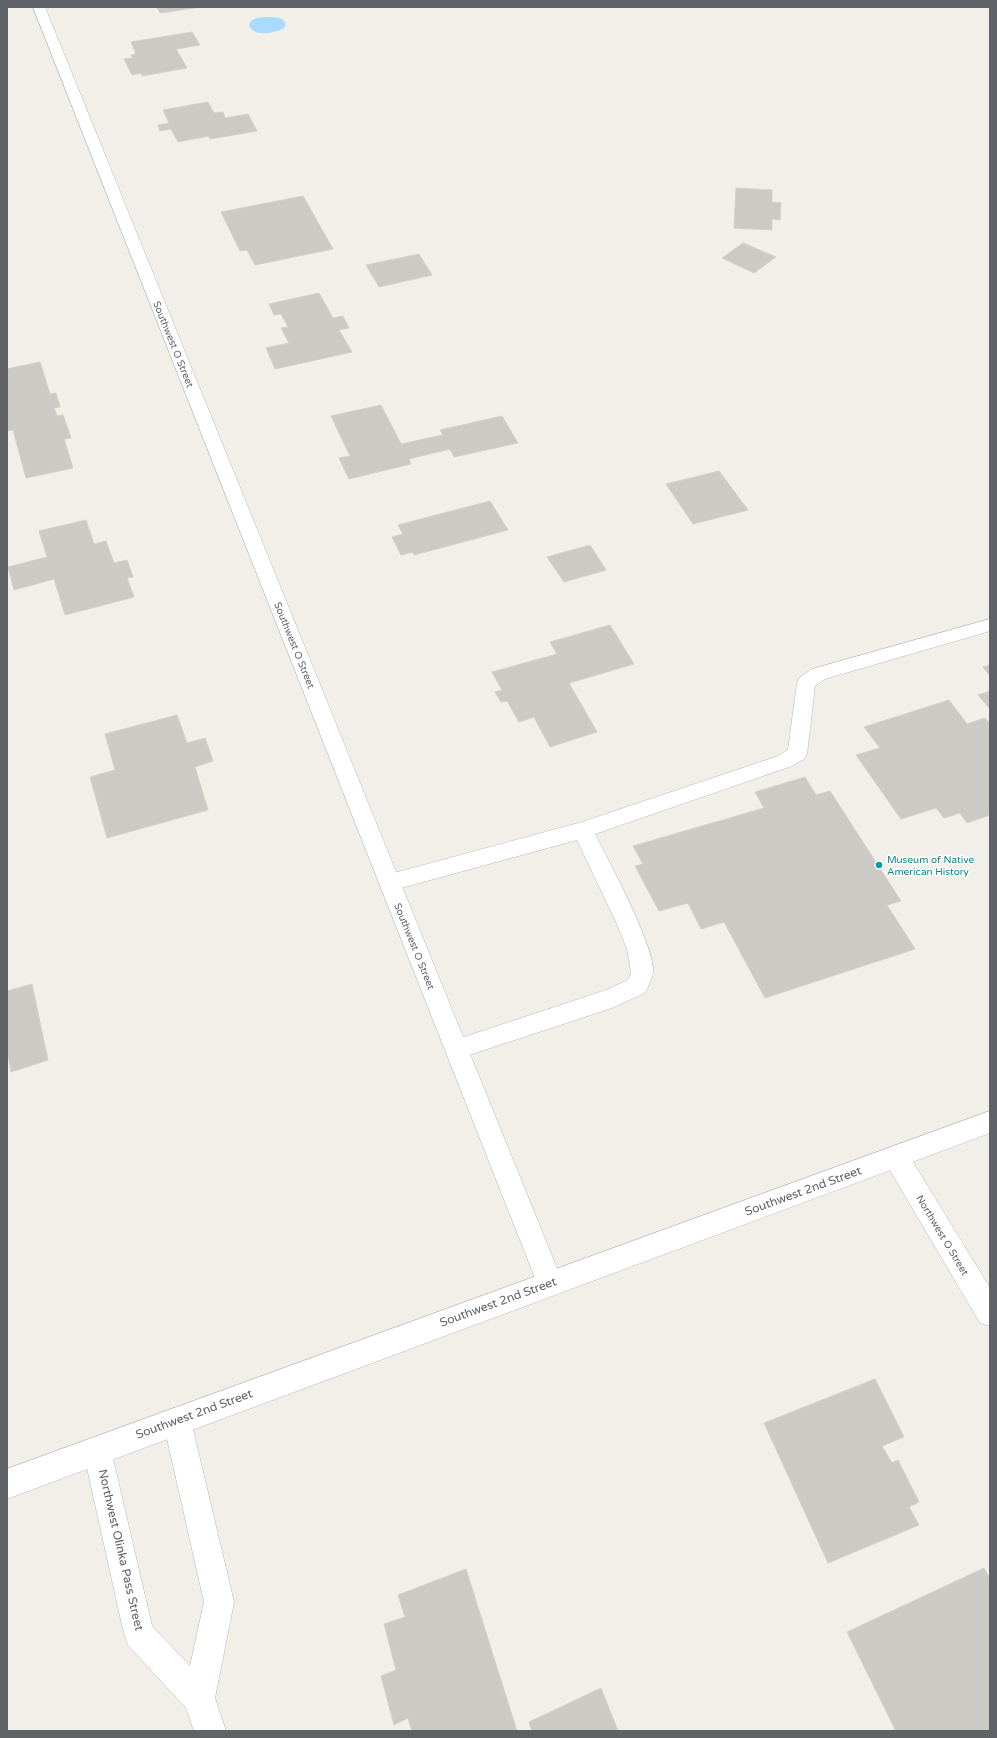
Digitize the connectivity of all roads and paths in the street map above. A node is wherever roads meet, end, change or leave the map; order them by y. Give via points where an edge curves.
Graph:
1 (39, 7) edge
2 (990, 625) edge
3 (583, 830) junction
4 (390, 882) junction
5 (457, 1049) junction
6 (990, 1122) edge
7 (896, 1157) junction
8 (550, 1283) junction
9 (990, 1313) edge
10 (177, 1421) junction
11 (97, 1450) junction
12 (7, 1484) edge
13 (200, 1698) junction
14 (210, 1731) edge

1 - 4 street, Southwest O Street
2 - 3 lane via 819,674 806,683 797,754 785,761
3 - 4 lane
3 - 5 lane via 638,949 642,972 637,986 612,998
4 - 5 street, Southwest O Street
5 - 8 street, Southwest O Street
6 - 7 street, Southwest 2nd Street
7 - 8 street, Southwest 2nd Street
7 - 9 street, Northwest O Street
8 - 10 street, Southwest 2nd Street
10 - 11 street, Southwest 2nd Street
10 - 13 street, Northwest Olinka Pass Street via 219,1602
11 - 12 street, Southwest 2nd Street
11 - 13 street, Northwest Olinka Pass Street via 139,1634
13 - 14 street, Northwest Olinka Pass Street

